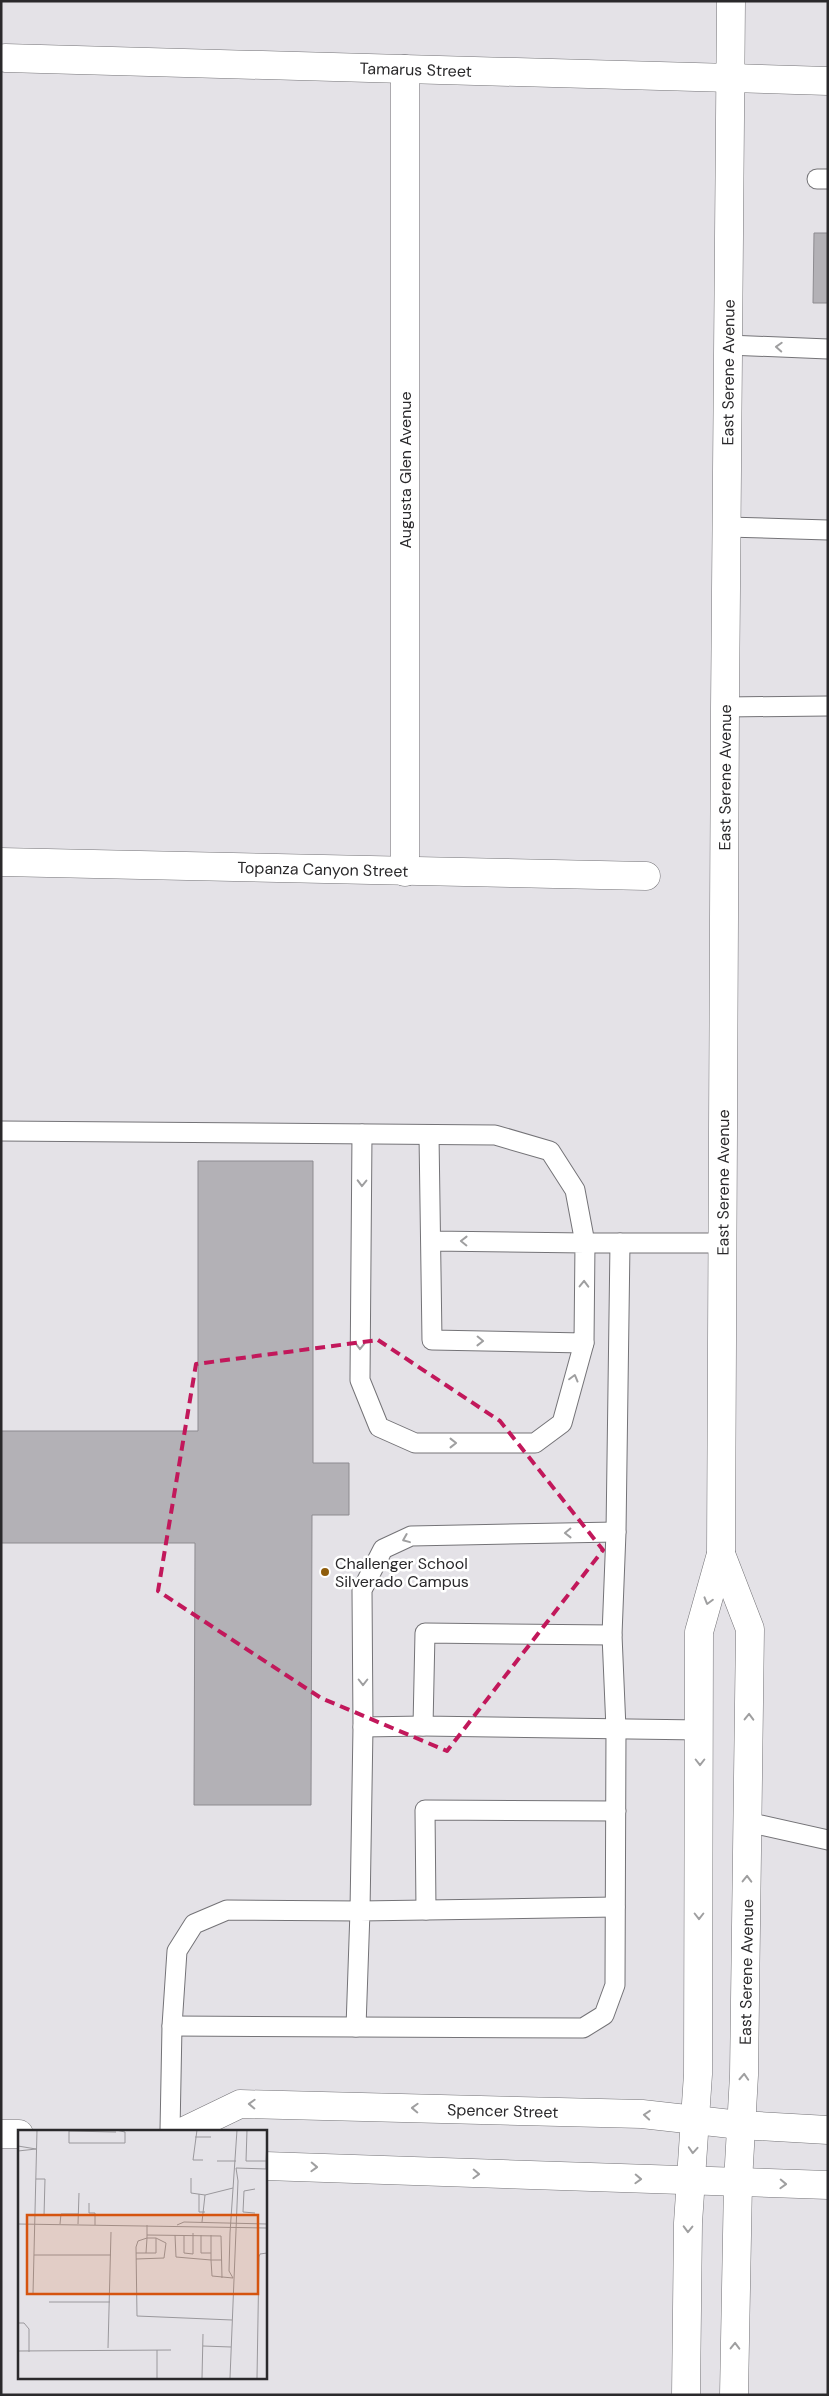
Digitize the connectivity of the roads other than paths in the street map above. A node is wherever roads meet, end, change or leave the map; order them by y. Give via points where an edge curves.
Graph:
1 (731, 1) edge
2 (5, 58) dead end
3 (405, 69) junction
4 (731, 78) junction
5 (828, 81) edge
6 (728, 345) junction
7 (828, 349) edge
8 (727, 527) junction
9 (828, 530) edge
10 (828, 706) edge
11 (725, 707) junction
12 (1, 862) edge
13 (404, 872) junction
14 (646, 876) dead end
15 (1, 1131) edge
16 (362, 1134) junction
17 (429, 1135) junction
18 (432, 1241) junction
19 (620, 1242) junction
20 (723, 1242) junction
21 (585, 1243) junction
22 (584, 1343) junction
23 (616, 1532) junction
24 (722, 1554) junction
25 (612, 1635) junction
26 (423, 1726) junction
27 (363, 1727) junction
28 (616, 1730) junction
29 (700, 1730) junction
30 (616, 1811) junction
31 (747, 1822) junction
32 (828, 1840) edge
33 (615, 1907) junction
34 (426, 1910) junction
35 (360, 1911) junction
36 (172, 2026) junction
37 (356, 2027) junction
38 (696, 2120) junction
39 (740, 2126) junction
40 (170, 2130) edge
41 (186, 2130) edge
42 (828, 2130) edge
43 (1, 2134) edge
44 (18, 2134) edge
45 (266, 2166) edge
46 (691, 2180) junction
47 (738, 2182) junction
48 (828, 2186) edge
49 (686, 2395) edge
50 (734, 2395) edge

1 - 4 main road, East Serene Avenue
2 - 3 main road, Tamarus Street
3 - 4 main road, Tamarus Street
3 - 13 main road, Augusta Glen Avenue
4 - 5 main road, Tamarus Street
4 - 6 main road, East Serene Avenue
7 -> 6 lane
6 - 8 main road, East Serene Avenue
8 - 9 lane
8 - 11 main road, East Serene Avenue
10 - 11 lane
11 - 20 main road, East Serene Avenue
12 - 13 main road, Topanza Canyon Street
13 - 14 main road, Topanza Canyon Street
15 - 16 lane
16 - 17 lane
16 -> 22 lane via 360,1380 379,1427 416,1443 536,1443 562,1423
17 - 18 lane
17 - 21 lane via 495,1135 550,1151 575,1190
21 -> 18 lane
18 -> 22 lane via 432,1340
19 - 20 lane
19 - 21 lane
19 - 23 lane
20 - 24 main road, East Serene Avenue
22 -> 21 lane
23 - 25 lane
23 -> 27 lane via 411,1536 383,1550 362,1590
24 -> 29 main road, East Serene Avenue via 699,1632
31 -> 24 main road, East Serene Avenue via 750,1629
25 - 26 lane via 425,1633
25 - 28 lane
26 - 27 lane
26 - 28 lane
27 - 35 lane
28 - 29 lane
28 - 30 lane
29 -> 38 main road, East Serene Avenue
30 - 33 lane
30 - 34 lane via 425,1810
31 - 32 lane
39 -> 31 main road, East Serene Avenue via 744,2075
33 - 34 lane
33 - 37 lane via 615,1985 604,2015 582,2028
34 - 35 lane
35 - 36 lane via 227,1910 194,1924 177,1951
35 - 37 lane
36 - 37 lane
36 - 40 lane
38 - 39 main road, Spencer Street
38 -> 41 main road, Spencer Street via 642,2114 240,2104
38 -> 46 main road, East Serene Avenue
39 - 42 main road, Spencer Street
39 - 47 main road, East Serene Avenue
43 - 44 main road
45 -> 46 main road
46 - 47 main road
46 -> 49 main road, East Serene Avenue
47 -> 48 main road
50 -> 47 main road, East Serene Avenue

